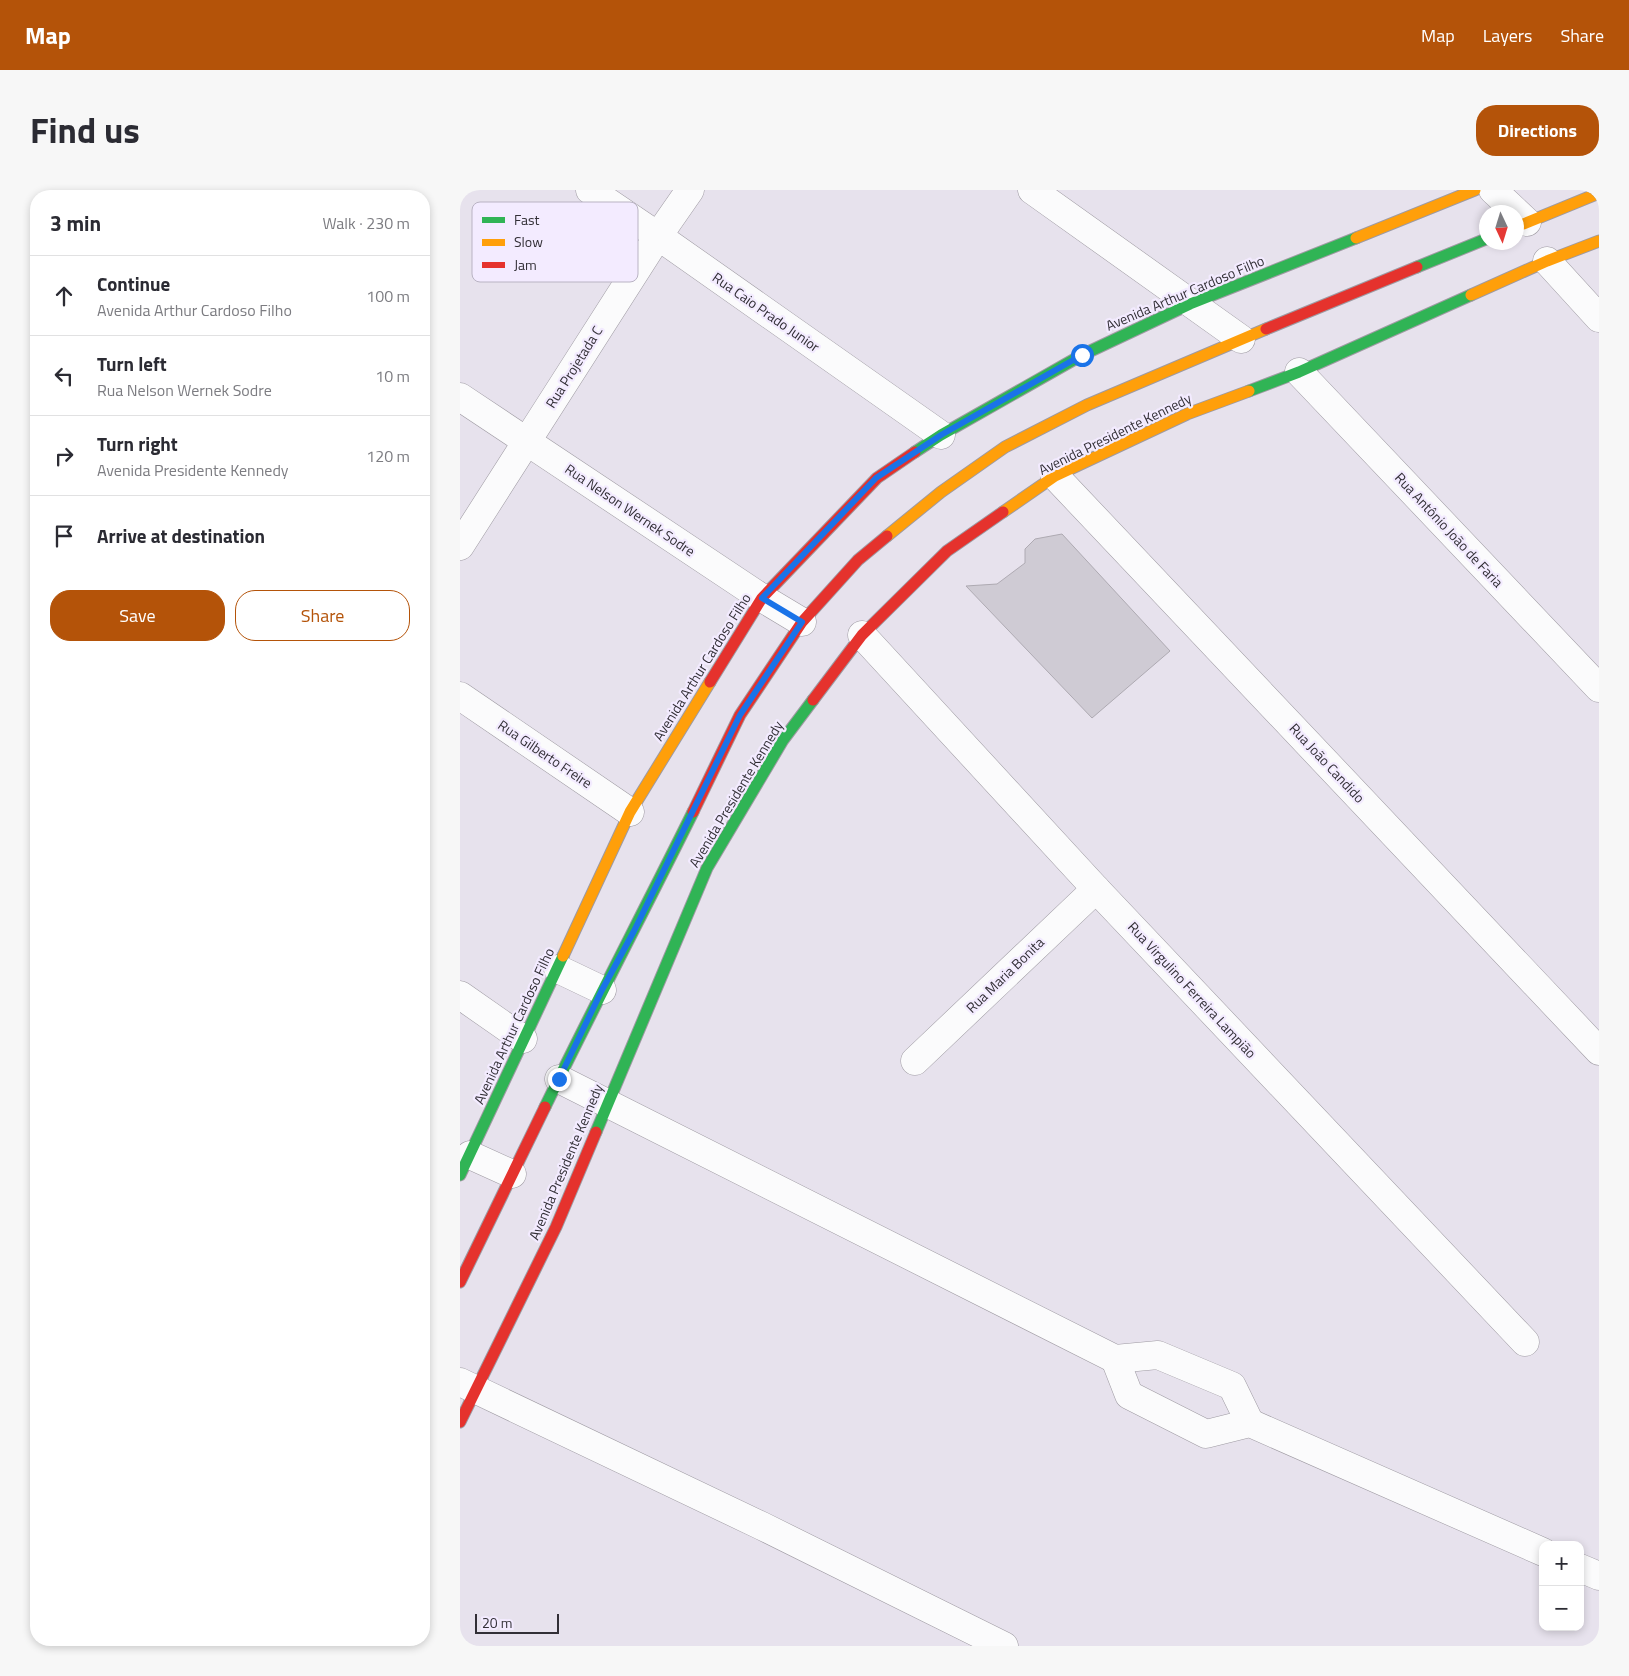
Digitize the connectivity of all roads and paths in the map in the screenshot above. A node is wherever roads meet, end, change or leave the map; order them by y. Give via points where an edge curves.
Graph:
1 (590, 190) edge
2 (690, 190) edge
3 (1032, 190) edge
4 (1475, 190) edge
5 (1493, 190) edge
6 (1599, 193) edge
7 (608, 202) edge
8 (1505, 205) edge
9 (638, 222) edge
10 (1524, 224) edge
11 (658, 236) junction
12 (1599, 241) edge
13 (1479, 242) edge
14 (1547, 261) junction
15 (638, 267) edge
16 (629, 282) edge
17 (1190, 304) junction
18 (1599, 318) edge
19 (1241, 339) junction
20 (1299, 372) junction
21 (460, 397) edge
22 (941, 435) junction
23 (527, 442) junction
24 (1055, 476) junction
25 (460, 546) edge
26 (762, 598) junction
27 (802, 622) junction
28 (862, 635) junction
29 (1599, 688) edge
30 (460, 696) edge
31 (630, 812) junction
32 (1096, 889) junction
33 (558, 969) junction
34 (602, 990) junction
35 (460, 995) edge
36 (523, 1039) junction
37 (1599, 1051) edge
38 (915, 1061) dead end
39 (559, 1079) junction
40 (608, 1104) junction
41 (465, 1165) edge
42 (512, 1174) junction
43 (460, 1282) edge
44 (1525, 1342) dead end
45 (1115, 1359) junction
46 (468, 1386) edge
47 (460, 1422) edge
48 (1250, 1422) junction
49 (1539, 1550) edge
50 (1584, 1570) edge
51 (1599, 1576) edge
52 (1004, 1646) edge

1 - 7 street, Rua Caio Prado Junior
2 - 11 street, Rua Projetada C
3 - 17 street
4 - 17 main road, Avenida Arthur Cardoso Filho
5 - 8 street
6 - 10 main road
9 - 11 street, Rua Caio Prado Junior
11 - 15 street, Rua Projetada C
11 - 22 street, Rua Caio Prado Junior
12 - 14 main road, Avenida Presidente Kennedy
13 - 19 main road, Avenida Presidente Kennedy
14 - 18 street
14 - 20 main road, Avenida Presidente Kennedy
16 - 23 street, Rua Projetada C
17 - 19 street
17 - 22 main road, Avenida Arthur Cardoso Filho via 1082,355
19 - 27 main road, Avenida Presidente Kennedy via 1087,405 1004,447 941,492 858,560
20 - 24 main road, Avenida Presidente Kennedy via 1187,414
20 - 29 street, Rua Antônio João de Faria
21 - 23 street, Rua Nelson Wernek Sodre
22 - 26 main road, Avenida Arthur Cardoso Filho via 876,478
23 - 25 street, Rua Projetada C
23 - 26 street, Rua Nelson Wernek Sodre
24 - 28 main road, Avenida Presidente Kennedy via 947,550
24 - 37 street, Rua João Candido
26 - 27 street, Rua Nelson Wernek Sodre
26 - 31 main road, Avenida Arthur Cardoso Filho
27 - 34 main road, Avenida Presidente Kennedy via 740,715
28 - 32 street, Rua Virgulino Ferreira Lampião
28 - 40 main road, Avenida Presidente Kennedy via 783,740 707,868
30 - 31 street, Rua Gilberto Freire
31 - 33 main road, Avenida Arthur Cardoso Filho
32 - 38 street, Rua Maria Bonita
32 - 44 street, Rua Virgulino Ferreira Lampião
33 - 34 street
33 - 36 main road, Avenida Arthur Cardoso Filho
34 - 39 main road, Avenida Presidente Kennedy
35 - 36 street
36 - 41 main road, Avenida Arthur Cardoso Filho
39 - 40 street
39 - 42 main road, Avenida Presidente Kennedy
40 - 45 street
40 - 46 main road, Avenida Presidente Kennedy via 556,1227
41 - 42 street
42 - 43 main road, Avenida Presidente Kennedy
45 - 48 street via 1158,1355 1232,1386
45 - 48 street via 1129,1395 1206,1434
46 - 47 main road, Avenida Presidente Kennedy
46 - 52 street
48 - 49 street
50 - 51 street

